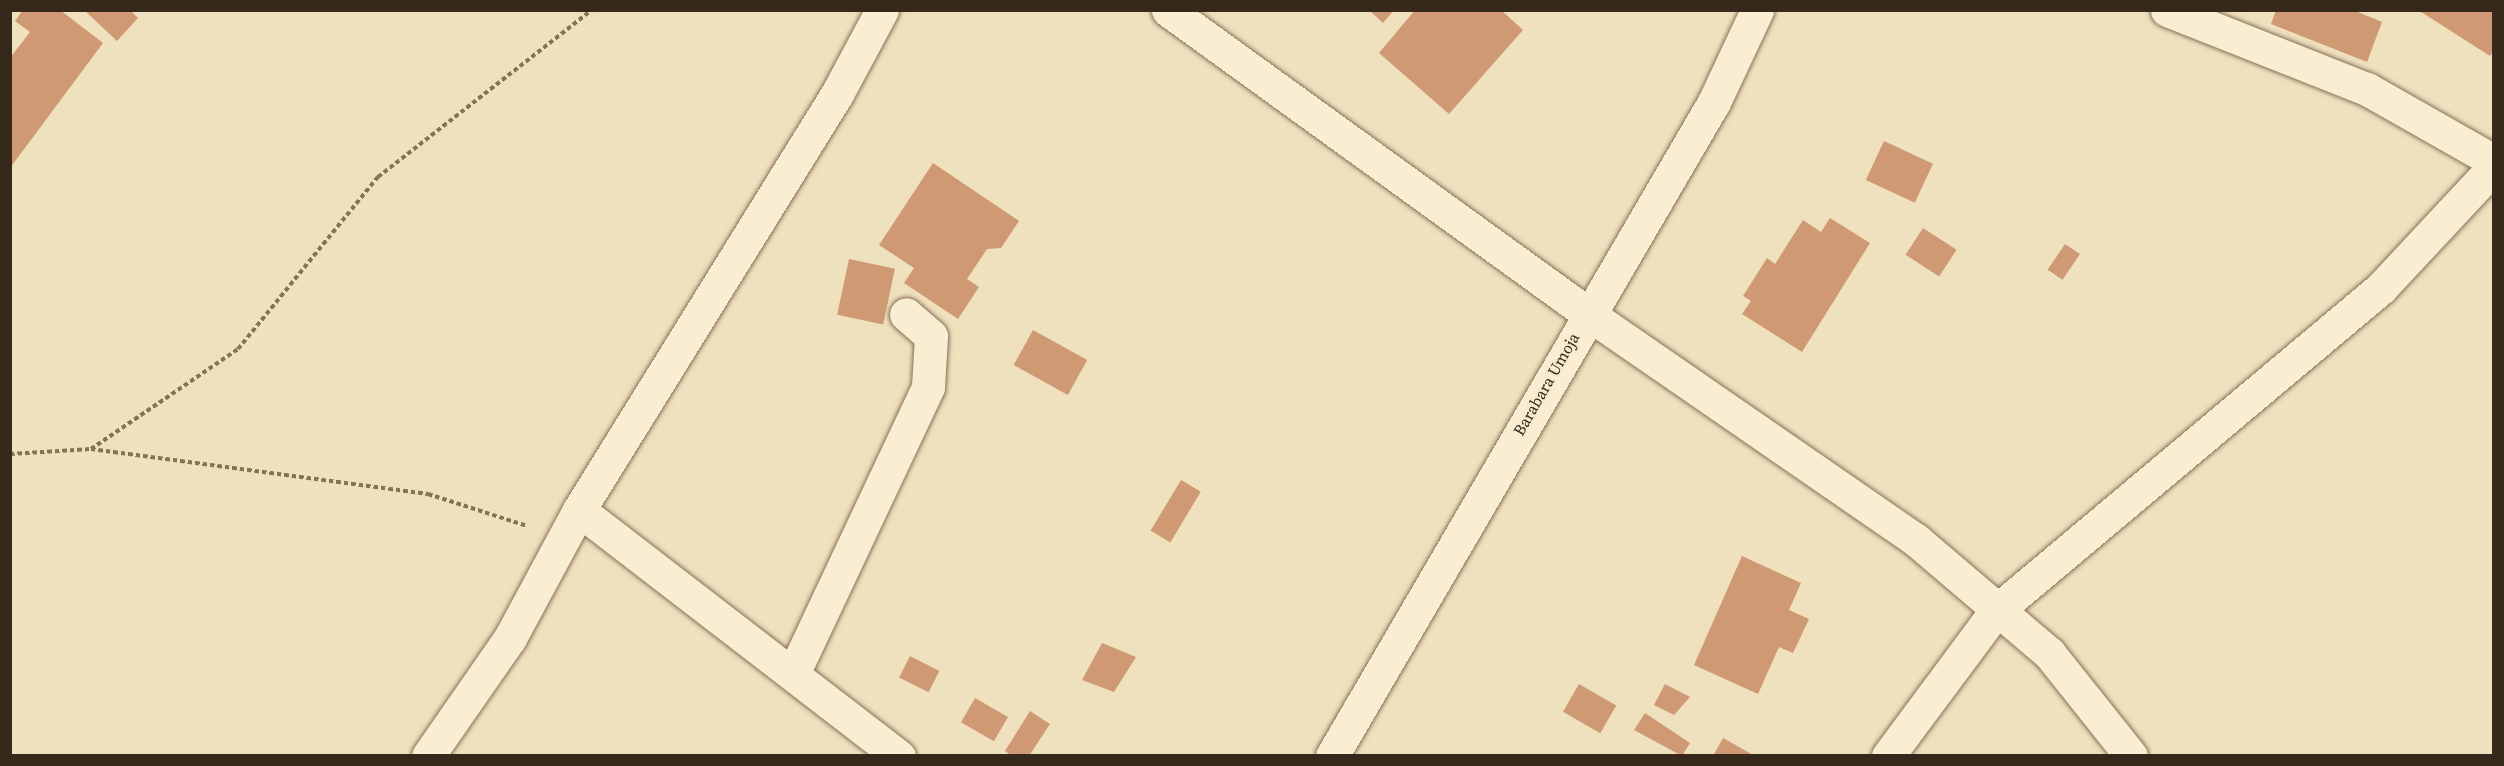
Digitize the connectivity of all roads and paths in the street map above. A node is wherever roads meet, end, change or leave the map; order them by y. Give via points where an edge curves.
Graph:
1 (592, 10) edge
2 (882, 10) edge
3 (1168, 10) edge
4 (1757, 10) edge
5 (2168, 10) edge
6 (2493, 161) edge
7 (2493, 167) edge
8 (906, 314) dead end
9 (1587, 314) junction
10 (91, 449) junction
11 (10, 454) edge
12 (572, 524) junction
13 (1995, 612) junction
14 (793, 674) junction
15 (428, 756) edge
16 (899, 756) edge
17 (1332, 756) edge
18 (1888, 756) edge
19 (2131, 756) edge

1 - 10 path via 378,177 238,349
2 - 12 street via 837,94
3 - 9 street
4 - 9 street, Barabara Umoja via 1714,102
5 - 6 street via 2367,89
7 - 13 street via 2381,288
8 - 14 street via 931,336 928,387
9 - 13 street via 1916,540
9 - 17 street, Barabara Umoja
10 - 11 path
10 - 12 path via 428,494
12 - 14 street
12 - 15 street via 510,638
13 - 18 street
13 - 19 street via 2049,653
14 - 16 street

